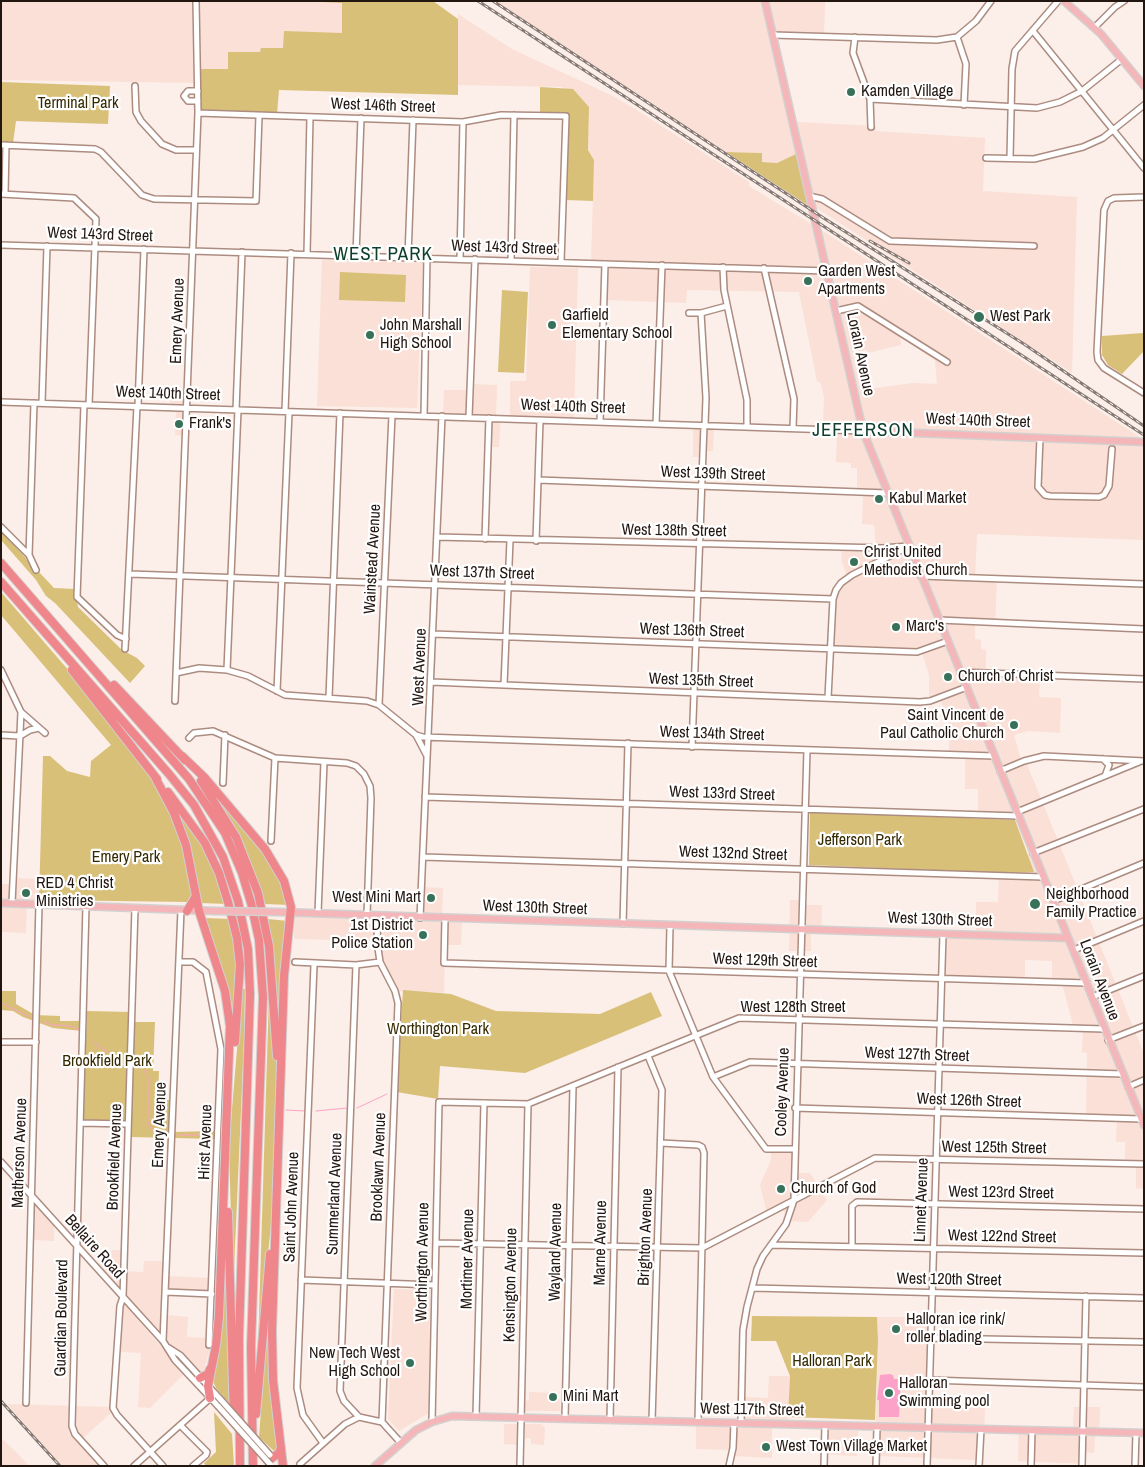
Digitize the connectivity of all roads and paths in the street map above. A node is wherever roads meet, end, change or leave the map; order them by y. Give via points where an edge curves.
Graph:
1 (196, 1) edge
2 (765, 1) edge
3 (1058, 1) edge
4 (1064, 1) edge
5 (1124, 1) edge
6 (989, 2) edge
7 (1095, 27) junction
8 (1033, 31) junction
9 (773, 35) junction
10 (855, 37) junction
11 (956, 37) junction
12 (1122, 59) junction
13 (135, 86) dead end
14 (1144, 86) edge
15 (198, 91) junction
16 (1082, 91) junction
17 (870, 99) junction
18 (198, 101) junction
19 (964, 105) junction
20 (1144, 105) edge
21 (1011, 107) junction
22 (198, 113) junction
23 (514, 115) junction
24 (258, 116) junction
25 (310, 117) junction
26 (361, 118) junction
27 (413, 120) junction
28 (463, 122) junction
29 (871, 127) dead end
30 (1114, 130) junction
31 (4, 145) edge
32 (196, 150) junction
33 (986, 158) dead end
34 (1010, 158) junction
35 (1144, 168) edge
36 (3, 194) edge
37 (809, 196) junction
38 (1144, 197) edge
39 (195, 200) junction
40 (1, 244) edge
41 (47, 246) junction
42 (1034, 246) dead end
43 (96, 248) junction
44 (144, 249) junction
45 (193, 250) junction
46 (242, 252) junction
47 (291, 253) junction
48 (307, 254) junction
49 (356, 255) junction
50 (408, 257) junction
51 (427, 257) junction
52 (460, 259) junction
53 (475, 259) junction
54 (511, 260) junction
55 (562, 262) junction
56 (605, 264) junction
57 (662, 265) junction
58 (723, 267) junction
59 (764, 268) junction
60 (827, 271) junction
61 (727, 306) junction
62 (836, 311) junction
63 (689, 313) dead end
64 (701, 313) junction
65 (947, 362) dead end
66 (1144, 393) edge
67 (1, 402) edge
68 (34, 403) junction
69 (42, 403) junction
70 (86, 405) junction
71 (138, 406) junction
72 (188, 408) junction
73 (237, 410) junction
74 (287, 411) junction
75 (340, 413) junction
76 (392, 415) junction
77 (424, 416) junction
78 (442, 416) junction
79 (469, 417) junction
80 (489, 418) junction
81 (540, 420) junction
82 (600, 422) junction
83 (656, 424) junction
84 (704, 425) junction
85 (747, 426) junction
86 (793, 428) junction
87 (863, 431) junction
88 (1040, 438) junction
89 (1144, 442) edge
90 (1112, 449) dead end
91 (538, 480) junction
92 (702, 486) junction
93 (887, 492) junction
94 (1, 527) edge
95 (437, 537) junction
96 (485, 539) junction
97 (510, 540) junction
98 (536, 541) junction
99 (700, 544) junction
100 (909, 546) junction
101 (29, 555) junction
102 (1, 563) edge
103 (36, 570) dead end
104 (130, 574) junction
105 (180, 575) junction
106 (921, 576) junction
107 (231, 577) junction
108 (282, 579) junction
109 (333, 580) junction
110 (1, 582) edge
111 (384, 582) junction
112 (436, 584) junction
113 (1144, 584) edge
114 (508, 587) junction
115 (698, 595) junction
116 (833, 599) junction
117 (35, 620) junction
118 (939, 620) junction
119 (56, 626) junction
120 (1144, 629) edge
121 (433, 634) junction
122 (506, 637) junction
123 (126, 639) junction
124 (948, 641) junction
125 (696, 644) junction
126 (126, 649) dead end
127 (831, 649) junction
128 (1, 670) edge
129 (227, 670) junction
130 (960, 672) junction
131 (176, 673) junction
132 (1144, 679) edge
133 (431, 682) junction
134 (504, 685) junction
135 (967, 687) junction
136 (278, 691) junction
137 (695, 693) junction
138 (329, 698) junction
139 (828, 698) junction
140 (176, 701) dead end
141 (379, 705) junction
142 (21, 712) junction
143 (39, 728) junction
144 (45, 732) dead end
145 (1, 735) edge
146 (225, 735) junction
147 (416, 735) junction
148 (20, 736) junction
149 (429, 737) junction
150 (189, 738) dead end
151 (628, 743) junction
152 (692, 747) junction
153 (807, 750) junction
154 (182, 756) junction
155 (994, 756) junction
156 (275, 758) junction
157 (428, 759) junction
158 (1102, 759) junction
159 (1143, 761) edge
160 (324, 762) junction
161 (1000, 771) junction
162 (1105, 776) junction
163 (155, 777) junction
164 (223, 783) dead end
165 (425, 797) junction
166 (627, 804) junction
167 (806, 809) junction
168 (1144, 809) edge
169 (1017, 814) junction
170 (271, 841) dead end
171 (1033, 853) junction
172 (423, 857) junction
173 (625, 863) junction
174 (1144, 863) edge
175 (804, 869) junction
176 (1043, 877) junction
177 (196, 896) junction
178 (1053, 901) junction
179 (1, 903) edge
180 (12, 903) junction
181 (39, 904) junction
182 (86, 906) junction
183 (135, 908) junction
184 (184, 910) junction
185 (199, 911) junction
186 (292, 913) junction
187 (318, 913) junction
188 (367, 915) junction
189 (378, 916) junction
190 (420, 918) junction
191 (445, 919) junction
192 (1144, 921) edge
193 (623, 924) junction
194 (670, 926) junction
195 (800, 930) junction
196 (943, 934) junction
197 (1068, 938) junction
198 (1074, 950) junction
199 (179, 962) junction
200 (295, 962) dead end
201 (380, 962) junction
202 (314, 965) junction
203 (356, 965) junction
204 (669, 970) junction
205 (800, 974) junction
206 (1144, 976) edge
207 (941, 980) junction
208 (1087, 983) junction
209 (1092, 997) junction
210 (798, 1019) junction
211 (940, 1024) junction
212 (1144, 1026) edge
213 (1104, 1029) junction
214 (696, 1035) junction
215 (1108, 1040) junction
216 (1, 1042) edge
217 (36, 1042) junction
218 (648, 1056) junction
219 (796, 1063) junction
220 (618, 1067) junction
221 (938, 1068) junction
222 (1123, 1074) junction
223 (713, 1077) junction
224 (1144, 1080) edge
225 (1128, 1086) junction
226 (572, 1087) junction
227 (280, 1088) junction
228 (439, 1102) joint
229 (484, 1103) junction
230 (528, 1104) junction
231 (795, 1108) junction
232 (937, 1112) junction
233 (1143, 1122) edge
234 (81, 1123) junction
235 (128, 1124) junction
236 (227, 1124) junction
237 (661, 1143) junction
238 (794, 1149) junction
239 (936, 1159) junction
240 (1, 1162) edge
241 (1144, 1164) edge
242 (226, 1168) junction
243 (31, 1195) junction
244 (794, 1200) junction
245 (276, 1202) junction
246 (934, 1204) junction
247 (1144, 1209) edge
248 (436, 1243) junction
249 (481, 1243) junction
250 (525, 1244) junction
251 (771, 1244) junction
252 (77, 1246) junction
253 (569, 1246) junction
254 (613, 1246) junction
255 (852, 1246) junction
256 (658, 1248) junction
257 (702, 1248) junction
258 (933, 1248) junction
259 (1144, 1253) edge
260 (302, 1280) junction
261 (344, 1282) junction
262 (387, 1283) junction
263 (434, 1285) junction
264 (753, 1288) junction
265 (166, 1292) junction
266 (931, 1292) junction
267 (212, 1294) junction
268 (1086, 1296) junction
269 (123, 1297) junction
270 (1144, 1298) edge
271 (930, 1338) junction
272 (163, 1341) junction
273 (1085, 1341) junction
274 (1144, 1342) edge
275 (209, 1344) dead end
276 (169, 1348) junction
277 (214, 1360) junction
278 (200, 1378) junction
279 (930, 1380) junction
280 (208, 1386) junction
281 (1084, 1386) junction
282 (1144, 1387) edge
283 (213, 1396) junction
284 (26, 1403) dead end
285 (476, 1416) junction
286 (359, 1417) junction
287 (521, 1417) junction
288 (565, 1418) junction
289 (610, 1420) junction
290 (652, 1421) junction
291 (382, 1422) junction
292 (432, 1422) junction
293 (698, 1422) junction
294 (737, 1423) junction
295 (180, 1425) junction
296 (825, 1425) junction
297 (877, 1427) junction
298 (928, 1428) junction
299 (981, 1429) junction
300 (1032, 1430) junction
301 (1083, 1432) junction
302 (1136, 1433) junction
303 (1144, 1433) edge
304 (323, 1443) junction
305 (401, 1443) junction
306 (281, 1448) junction
307 (150, 1452) junction
308 (271, 1460) edge
309 (300, 1464) dead end
310 (104, 1466) edge
311 (134, 1466) edge
312 (163, 1466) edge
313 (193, 1466) edge
314 (239, 1466) edge
315 (254, 1466) edge
316 (281, 1466) edge
317 (375, 1466) edge
318 (520, 1466) edge
319 (729, 1466) edge
320 (824, 1466) edge
321 (876, 1466) edge
322 (927, 1466) edge
323 (979, 1466) edge
324 (1030, 1466) edge
325 (1082, 1466) edge
326 (1135, 1466) edge

1 - 15 street, Emery Avenue
2 - 9 main road, Lorain Avenue
3 - 8 street
4 - 7 main road
5 - 7 street via 1114,6
6 - 11 street via 976,21
7 - 12 main road
8 - 16 street
8 - 21 street via 1015,51
9 - 10 street
9 - 37 main road, Lorain Avenue
10 - 11 street via 937,40
10 - 17 street via 853,53
11 - 19 street via 966,64
12 - 14 main road
12 - 16 street
13 - 32 street via 136,112 162,144 176,150
15 - 18 street, Emery Avenue
15 - 18 street via 188,91 184,96 188,101
16 - 21 street via 1048,106
16 - 30 street
17 - 19 street
17 - 29 street
18 - 22 street, Emery Avenue
19 - 21 street
20 - 30 street
21 - 34 street
22 - 24 street, West 146th Street
22 - 32 street, Emery Avenue
23 - 28 street, West 146th Street
23 - 54 street
23 - 55 street, West 146th Street via 566,116
24 - 25 street, West 146th Street
24 - 39 street via 256,201
25 - 26 street, West 146th Street
25 - 48 street
26 - 27 street, West 146th Street
26 - 49 street
27 - 28 street, West 146th Street
27 - 50 street
28 - 52 street
30 - 34 street via 1083,147 1034,159
30 - 35 street
31 - 36 street
31 - 39 street via 95,149 102,152 142,195
32 - 39 street, Emery Avenue
33 - 34 street
36 - 43 street via 80,200 96,219
37 - 42 street via 822,199 890,241
37 - 60 main road, Lorain Avenue
38 - 66 street via 1122,196 1108,201 1104,210 1097,357 1108,371
39 - 45 street, Emery Avenue
40 - 41 street, West 143rd Street
41 - 43 street, West 143rd Street
41 - 69 street
43 - 44 street, West 143rd Street
43 - 70 street
44 - 45 street, West 143rd Street
44 - 71 street
45 - 46 street, West 143rd Street
45 - 72 street, Emery Avenue
46 - 47 street, West 143rd Street
46 - 73 street
47 - 48 street, West 143rd Street
47 - 74 street
48 - 49 street, West 143rd Street
49 - 50 street, West 143rd Street
50 - 51 street, West 143rd Street
51 - 52 street, West 143rd Street
51 - 77 street
52 - 53 street, West 143rd Street
53 - 54 street, West 143rd Street
53 - 79 street
54 - 55 street, West 143rd Street
55 - 56 street, West 143rd Street
56 - 57 street, West 143rd Street
56 - 82 street
57 - 58 street, West 143rd Street
57 - 83 street
58 - 59 street, West 143rd Street
58 - 61 street
59 - 60 street, West 143rd Street
59 - 86 street via 794,399
60 - 62 main road, Lorain Avenue
61 - 64 street
61 - 85 street via 747,400
62 - 65 street via 858,306
62 - 87 main road, Lorain Avenue
63 - 64 street
64 - 84 street via 706,398
67 - 68 street, West 140th Street
68 - 69 street, West 140th Street
68 - 101 street
69 - 70 street, West 140th Street
70 - 71 street, West 140th Street
70 - 123 street via 77,597 117,635
71 - 72 street, West 140th Street
71 - 104 street
72 - 73 street, West 140th Street
72 - 105 street, Emery Avenue
73 - 74 street, West 140th Street
73 - 107 street
74 - 75 street, West 140th Street
74 - 108 street
75 - 76 street, West 140th Street
75 - 109 street
76 - 77 street, West 140th Street
76 - 111 street, Wainstead Avenue
77 - 78 street, West 140th Street
78 - 79 street, West 140th Street
78 - 95 street, West Avenue
79 - 80 street, West 140th Street
80 - 81 street, West 140th Street
80 - 96 street
81 - 82 street, West 140th Street
81 - 91 street
82 - 83 street, West 140th Street
83 - 84 street, West 140th Street
84 - 85 street, West 140th Street
84 - 92 street
85 - 86 street, West 140th Street
86 - 87 street, West 140th Street
87 - 88 main road, West 140th Street
87 - 93 main road, Lorain Avenue
88 - 89 main road, West 140th Street
88 - 90 street via 1038,487 1050,496 1104,495 1109,486
91 - 92 street, West 139th Street
91 - 98 street
92 - 93 street, West 139th Street
92 - 99 street
93 - 100 main road, Lorain Avenue
94 - 101 street
95 - 96 street, West 138th Street
95 - 112 street, West Avenue
96 - 97 street, West 138th Street
97 - 98 street, West 138th Street
97 - 114 street
98 - 99 street, West 138th Street
99 - 100 street, West 138th Street
99 - 115 street
100 - 106 main road, Lorain Avenue
100 - 116 street via 852,575 841,583
101 - 103 street
102 - 119 highway
104 - 105 street, West 137th Street
104 - 123 street
105 - 107 street, West 137th Street
105 - 131 street, Emery Avenue
106 - 113 street
106 - 118 main road, Lorain Avenue
107 - 108 street, West 137th Street
107 - 129 street
108 - 109 street, West 137th Street
108 - 136 street
109 - 111 street, West 137th Street
109 - 138 street
110 - 117 highway
111 - 112 street, West 137th Street
111 - 141 street, Wainstead Avenue
112 - 114 street, West 137th Street
112 - 121 street, West Avenue
114 - 115 street, West 137th Street
114 - 122 street
115 - 116 street, West 137th Street
115 - 125 street
116 - 127 street
117 - 163 highway
117 - 314 highway via 194,806 222,857 243,921 250,1003 239,1337
118 - 120 street
118 - 124 main road, Lorain Avenue
119 - 154 highway
119 - 315 highway via 176,762 202,797 230,845 254,912 261,956 262,1004 251,1347
121 - 122 street, West 136th Street
121 - 133 street, West Avenue
122 - 125 street, West 136th Street
122 - 134 street
123 - 126 street
124 - 127 street, West 136th Street via 917,652
124 - 130 main road, Lorain Avenue
125 - 127 street, West 136th Street
125 - 137 street
127 - 139 street
128 - 142 street
129 - 131 street via 199,668
129 - 136 street
130 - 132 street
130 - 135 main road, Lorain Avenue
131 - 140 street, Emery Avenue
133 - 134 street, West 135th Street
133 - 149 street, West Avenue
134 - 137 street, West 135th Street
135 - 139 street, West 135th Street via 930,701
135 - 155 main road, Lorain Avenue
136 - 138 street via 296,697
137 - 139 street, West 135th Street
137 - 152 street
138 - 141 street
141 - 147 street
142 - 143 street
142 - 148 street
143 - 144 street
143 - 148 street
145 - 148 street
146 - 150 street via 202,730
146 - 156 street
146 - 164 street
147 - 149 street, West 134th Street
147 - 157 street
148 - 180 street
149 - 151 street, West 134th Street
149 - 157 street, West Avenue
151 - 152 street, West 134th Street
151 - 166 street
152 - 153 street, West 134th Street
153 - 155 street, West 134th Street
153 - 167 street, Cooley Avenue
154 - 186 highway via 266,849 284,881
154 - 227 highway via 227,820 258,893 271,960
155 - 161 main road, Lorain Avenue
156 - 160 street
156 - 170 street
157 - 165 street, West Avenue
158 - 159 street
158 - 161 street via 1036,757
158 - 162 street via 1109,765
159 - 162 street, West 133rd Street
160 - 187 street
160 - 188 street via 356,766 370,786
161 - 169 main road, Lorain Avenue
162 - 169 street, West 133rd Street
163 - 177 highway via 182,834
163 - 236 highway via 205,843 225,890 235,929 240,990
165 - 166 street, West 133rd Street
165 - 172 street, West Avenue
166 - 167 street, West 133rd Street
166 - 173 street
167 - 169 street, West 133rd Street
167 - 175 street, Cooley Avenue
168 - 171 street
169 - 171 main road, Lorain Avenue
171 - 176 main road, Lorain Avenue
172 - 173 street, West 132nd Street
172 - 190 street, West Avenue
173 - 175 street, West 132nd Street
173 - 193 street
174 - 178 street
175 - 176 street, West 132nd Street
175 - 195 street, Cooley Avenue
176 - 178 main road, Lorain Avenue
177 - 184 highway
177 - 185 highway
178 - 197 main road, Lorain Avenue
179 - 180 main road, West 130th Street
180 - 181 main road, West 130th Street
181 - 182 main road, West 130th Street
181 - 217 street, Matherson Avenue
182 - 183 main road, West 130th Street
182 - 234 street, Guardian Boulevard
183 - 184 main road, West 130th Street
183 - 235 street, Brookfield Avenue
184 - 185 main road, West 130th Street
184 - 199 street, Emery Avenue
185 - 186 main road, West 130th Street, bridge
185 - 236 highway via 225,991 229,1015
186 - 187 main road, West 130th Street
186 - 227 highway via 285,966
187 - 188 main road, West 130th Street
188 - 189 main road, West 130th Street
189 - 190 main road, West 130th Street
189 - 201 street, Brooklawn Avenue
190 - 191 main road, West 130th Street
191 - 193 main road, West 130th Street
191 - 204 street, West 129th Street via 444,963
192 - 198 street
193 - 194 main road, West 130th Street
194 - 195 main road, West 130th Street
194 - 204 street
195 - 196 main road, West 130th Street
195 - 205 street, Cooley Avenue
196 - 197 main road, West 130th Street
196 - 207 street, Linnet Avenue
197 - 198 main road, Lorain Avenue
198 - 208 main road, Lorain Avenue
199 - 265 street, Emery Avenue
199 - 267 street, Hirst Avenue via 193,962 206,972 221,1049
200 - 202 street
201 - 203 street
201 - 262 street, Brooklawn Avenue via 398,1004
202 - 203 street
202 - 260 street, Saint John Avenue
203 - 261 street, Summerland Avenue
204 - 205 street, West 129th Street
204 - 214 street
205 - 207 street, West 129th Street
205 - 210 street, Cooley Avenue
206 - 209 street
207 - 208 street, West 129th Street
207 - 211 street, Linnet Avenue
208 - 209 main road, Lorain Avenue
209 - 213 main road, Lorain Avenue
210 - 211 street, West 128th Street
210 - 214 street, West 128th Street via 739,1018
210 - 219 street, Cooley Avenue
211 - 213 street, West 128th Street
211 - 221 street, Linnet Avenue
212 - 215 street
213 - 215 main road, Lorain Avenue
214 - 218 street, West 128th Street
214 - 223 street
215 - 222 main road, Lorain Avenue
216 - 217 street
217 - 243 street, Matherson Avenue
218 - 220 street, West 128th Street
218 - 237 street, Brighton Avenue via 662,1090
219 - 221 street, West 127th Street
219 - 223 street, West 127th Street via 750,1062
219 - 231 street, Cooley Avenue
220 - 226 street, West 128th Street
220 - 254 street, Marne Avenue
221 - 222 street, West 127th Street
221 - 232 street, Linnet Avenue
222 - 225 main road, Lorain Avenue
223 - 238 street via 766,1149
224 - 225 street
225 - 233 main road, Lorain Avenue
226 - 230 street, West 128th Street
226 - 253 street, Wayland Avenue
227 - 245 highway
228 - 229 street, West 128th Street
228 - 248 street, Worthington Avenue
229 - 230 street, West 128th Street
229 - 249 street, Mortimer Avenue
230 - 250 street, Kensington Avenue
231 - 232 street, West 126th Street
231 - 238 street, Cooley Avenue
232 - 233 street, West 126th Street
232 - 239 street, Linnet Avenue
234 - 235 street
234 - 252 street, Guardian Boulevard
235 - 269 street, Brookfield Avenue
236 - 242 highway
237 - 256 street, Brighton Avenue
237 - 257 street via 698,1145 704,1153
238 - 244 street, Cooley Avenue
239 - 241 street, West 125th Street
239 - 244 street, West 125th Street via 875,1158
239 - 246 street, Linnet Avenue
240 - 243 street, Bellaire Road
242 - 277 highway via 219,1325
242 - 314 highway via 233,1402
243 - 252 street, Bellaire Road
243 - 284 street, Matherson Avenue
244 - 251 street, Cooley Avenue via 790,1216
244 - 257 street, West 125th Street
245 - 306 highway via 272,1354
245 - 315 highway via 257,1390
246 - 247 street, West 123rd Street
246 - 255 street, West 123rd Street via 857,1202 852,1206
246 - 258 street, Linnet Avenue
248 - 249 street
248 - 263 street, Worthington Avenue
249 - 250 street
249 - 285 street, Mortimer Avenue
250 - 253 street
250 - 287 street, Kensington Avenue
251 - 255 street, West 122nd Street
251 - 264 street, Cooley Avenue via 757,1269
252 - 269 street, Bellaire Road
252 - 310 street, Guardian Boulevard via 73,1431
253 - 254 street
253 - 288 street, Wayland Avenue
254 - 256 street
254 - 289 street, Marne Avenue
255 - 258 street, West 122nd Street
256 - 257 street
256 - 290 street, Brighton Avenue
257 - 293 street
258 - 259 street, West 122nd Street
258 - 266 street, Linnet Avenue
260 - 261 street
260 - 304 street, Saint John Avenue via 297,1388 303,1415
261 - 262 street
261 - 286 street, Summerland Avenue via 340,1392 344,1402
262 - 263 street
262 - 291 street, Brooklawn Avenue
263 - 292 street, Worthington Avenue
264 - 266 street, West 120th Street
264 - 294 street, Cooley Avenue via 743,1330
265 - 267 street
265 - 272 street, Emery Avenue
266 - 268 street, West 120th Street
266 - 271 street, Linnet Avenue
267 - 275 street, Hirst Avenue
268 - 270 street, West 120th Street
268 - 273 street
269 - 272 street, Bellaire Road
269 - 307 street, Brookfield Avenue via 113,1406 116,1414
271 - 273 street
271 - 279 street, Linnet Avenue
272 - 276 street, Bellaire Road
273 - 274 street
273 - 281 street
276 - 278 street, Bellaire Road
276 - 283 street, Bellaire Road via 175,1360
277 - 278 highway via 209,1372
277 - 280 highway
278 - 280 street, Bellaire Road
279 - 281 street
279 - 298 street, Linnet Avenue
280 - 283 highway
281 - 282 street
281 - 301 street
283 - 295 street
283 - 308 street, Bellaire Road, bridge via 218,1406
283 - 308 street, Bellaire Road, bridge via 221,1400
285 - 287 main road, West 117th Street
285 - 292 main road, West 117th Street via 452,1416
286 - 291 street
286 - 304 street via 345,1424
287 - 288 main road, West 117th Street
287 - 318 street, Kensington Avenue
288 - 289 main road, West 117th Street
289 - 290 main road, West 117th Street
290 - 293 main road, West 117th Street
291 - 305 street
292 - 305 main road, West 117th Street
293 - 294 main road, West 117th Street
294 - 296 main road, West 117th Street
294 - 319 street, Cooley Avenue
295 - 307 street
295 - 313 street via 207,1452
296 - 297 main road, West 117th Street
296 - 320 street
297 - 298 main road, West 117th Street
297 - 321 street
298 - 299 main road, West 117th Street
298 - 322 street, Linnet Avenue
299 - 300 main road, West 117th Street
299 - 323 street
300 - 301 main road, West 117th Street
300 - 324 street
301 - 302 main road, West 117th Street
301 - 325 street
302 - 303 main road, West 117th Street
302 - 326 street
304 - 309 street
305 - 317 main road, West 117th Street
306 - 308 highway
306 - 316 highway
307 - 311 street
307 - 312 street
308 - 316 street, Bellaire Road

